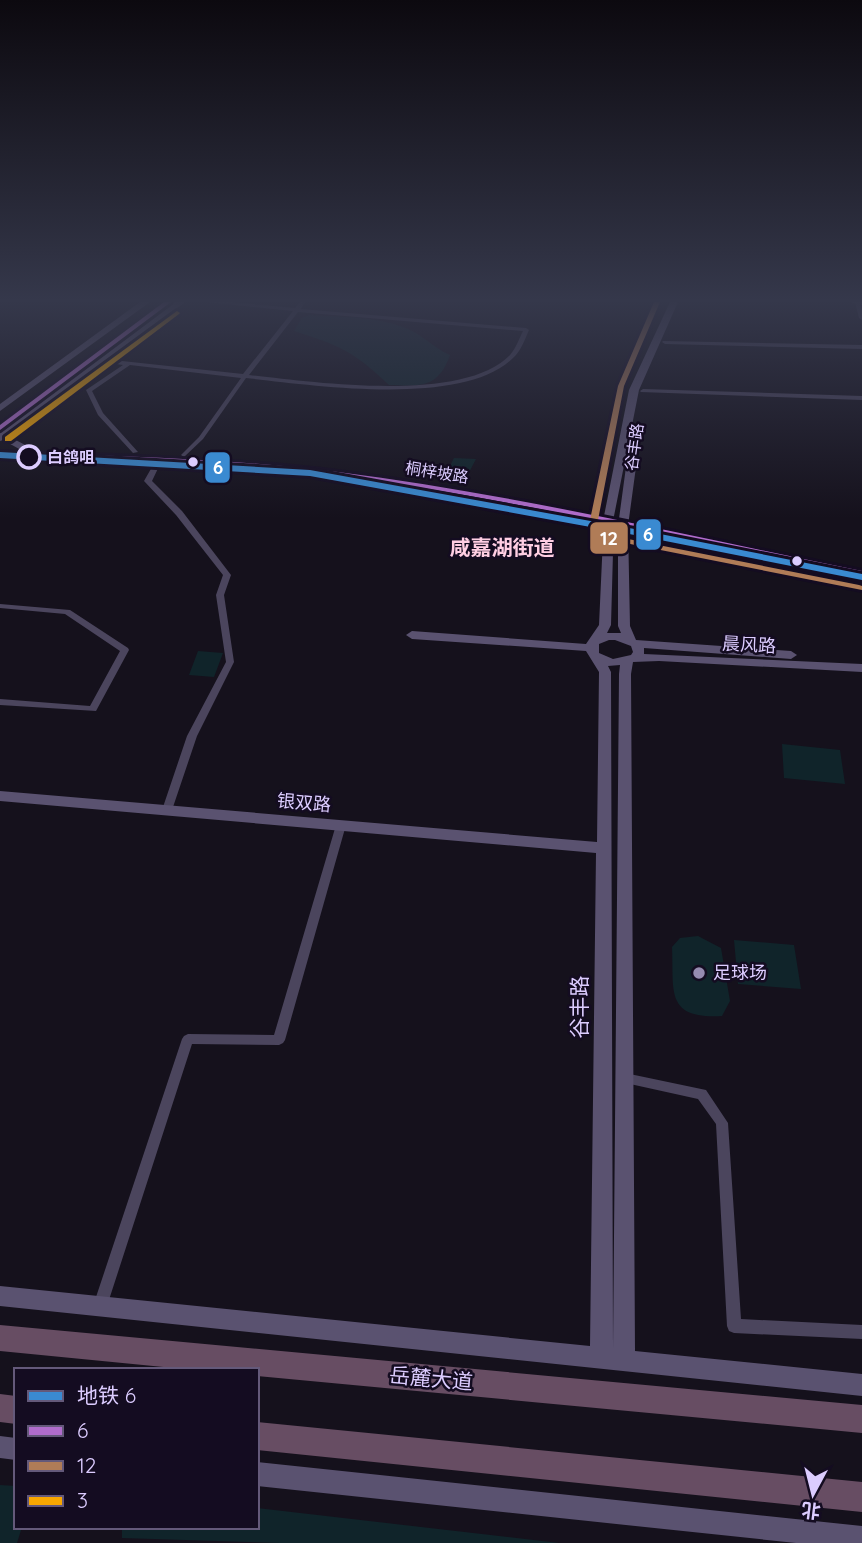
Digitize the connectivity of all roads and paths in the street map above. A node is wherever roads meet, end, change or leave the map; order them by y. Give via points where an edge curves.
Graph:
1 (47, 374) edge
2 (60, 374) edge
3 (79, 374) edge
4 (113, 374) edge
5 (226, 374) edge
6 (478, 374) edge
7 (642, 374) edge
8 (651, 374) edge
9 (245, 376) junction
10 (643, 391) junction
11 (862, 398) edge
12 (0, 408) edge
13 (0, 418) edge
14 (3, 432) edge
15 (0, 447) edge
16 (24, 449) junction
17 (135, 452) junction
18 (184, 455) junction
19 (0, 456) edge
20 (159, 460) junction
21 (608, 519) junction
22 (623, 523) junction
23 (862, 566) edge
24 (862, 574) edge
25 (0, 606) edge
26 (412, 635) dead end
27 (633, 642) junction
28 (595, 648) junction
29 (862, 659) edge
30 (631, 660) junction
31 (862, 668) edge
32 (0, 702) edge
33 (0, 796) edge
34 (167, 810) junction
35 (341, 825) junction
36 (604, 848) junction
37 (625, 1078) junction
38 (0, 1297) edge
39 (100, 1306) junction
40 (862, 1332) edge
41 (0, 1338) edge
42 (601, 1357) junction
43 (624, 1359) junction
44 (862, 1385) edge
45 (862, 1419) edge
46 (259, 1436) edge
47 (259, 1474) edge
48 (862, 1497) edge
49 (862, 1538) edge

1 - 12 street
2 - 13 main road
3 - 14 main road
4 - 17 street via 89,390 100,414
5 - 9 street
6 - 9 street via 435,385 372,388
7 - 21 street, 谷丰路 via 634,390
8 - 10 street, 谷丰路
9 - 18 street
10 - 11 street
10 - 22 street, 谷丰路
14 - 16 street
15 - 16 main road, 桐梓坡路
16 - 17 main road, 桐梓坡路
17 - 18 main road, 桐梓坡路
18 - 21 main road, 桐梓坡路 via 329,467
19 - 20 main road, 桐梓坡路
20 - 21 main road, 桐梓坡路 via 338,474
20 - 34 street via 148,481 227,575 220,595 230,662 192,736
21 - 22 main road, 桐梓坡路
21 - 28 street, 谷丰路 via 605,625
22 - 23 main road, 桐梓坡路
22 - 24 main road, 桐梓坡路
22 - 27 street, 谷丰路 via 624,626
25 - 32 street via 67,612 125,650 93,709
26 - 28 street
27 - 28 street, 晨风路 via 610,636
27 - 29 street, 晨风路
27 - 30 street, 谷丰路 via 639,652
28 - 30 street, 晨风路 via 612,663
28 - 36 street, 谷丰路 via 605,672
30 - 31 street, 晨风路 via 659,657
30 - 37 street via 625,674
33 - 34 street, 银双路
34 - 35 street, 银双路
35 - 36 street, 银双路
35 - 39 street via 279,1040 188,1039
36 - 42 street, 谷丰路
37 - 40 street via 702,1094 722,1123 734,1326
37 - 43 street
38 - 39 street
39 - 42 street
41 - 45 highway, 岳麓大道
42 - 43 street
43 - 44 street
46 - 48 highway
47 - 49 street

